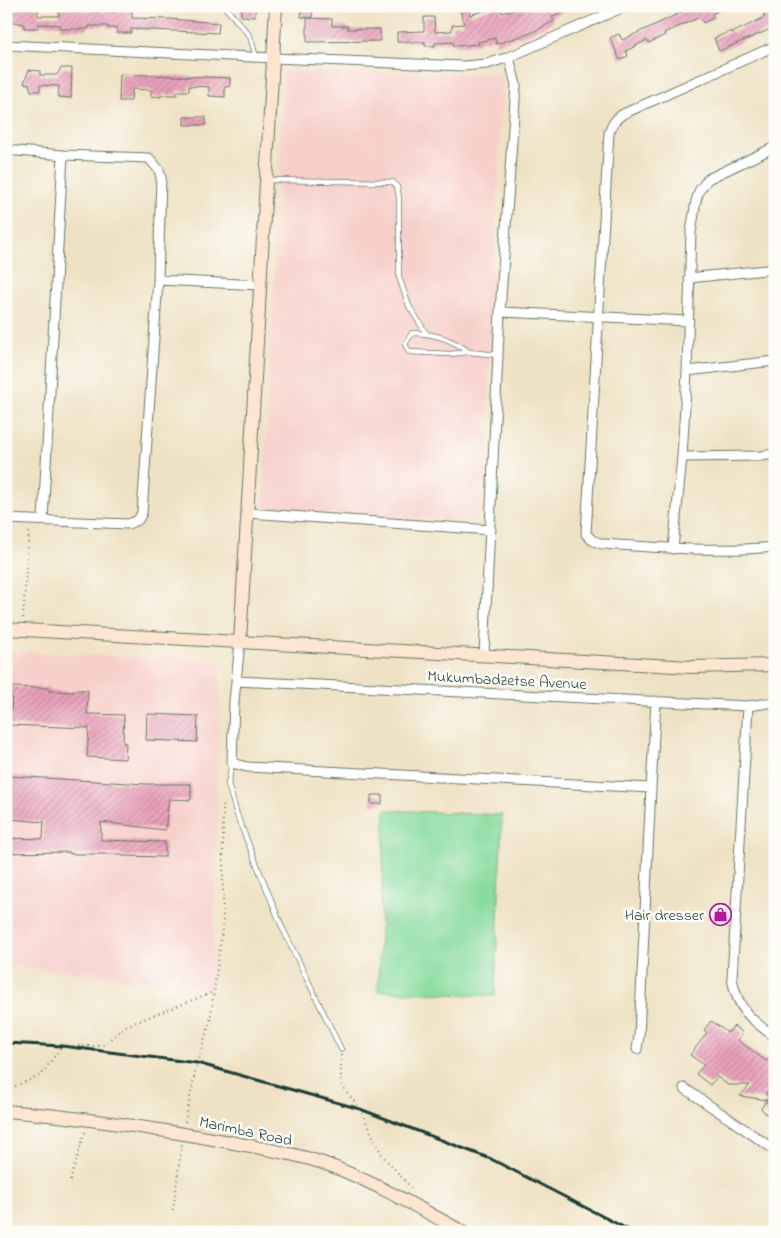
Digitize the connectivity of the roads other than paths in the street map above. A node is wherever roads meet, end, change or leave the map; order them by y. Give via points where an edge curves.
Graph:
1 (224, 6) edge
2 (276, 6) edge
3 (626, 6) edge
4 (6, 45) edge
5 (775, 46) edge
6 (256, 57) junction
7 (509, 57) junction
8 (273, 58) junction
9 (775, 147) edge
10 (6, 150) edge
11 (63, 155) junction
12 (266, 180) junction
13 (775, 269) edge
14 (689, 278) junction
15 (158, 280) junction
16 (260, 285) junction
17 (500, 312) junction
18 (597, 318) junction
19 (689, 321) junction
20 (426, 333) junction
21 (469, 352) junction
22 (498, 355) junction
23 (775, 361) edge
24 (687, 371) junction
25 (775, 454) edge
26 (682, 457) junction
27 (247, 513) junction
28 (6, 519) edge
29 (43, 519) junction
30 (491, 530) junction
31 (775, 547) edge
32 (673, 549) junction
33 (6, 629) edge
34 (240, 643) junction
35 (484, 655) junction
36 (775, 666) edge
37 (236, 681) junction
38 (656, 701) junction
39 (775, 702) edge
40 (748, 706) junction
41 (232, 763) junction
42 (652, 788) junction
43 (775, 1037) edge
44 (341, 1049) road end
45 (637, 1050) dead end
46 (684, 1088) dead end
47 (6, 1111) edge
48 (775, 1150) edge
49 (463, 1232) edge

1 - 6 lane via 250,36
2 - 8 street
3 - 7 street
4 - 6 street
5 - 18 street via 623,114 613,123 608,133
6 - 8 street
7 - 8 street via 488,64 463,66
7 - 17 street via 516,85
8 - 12 street
9 - 14 street via 703,184 696,201 691,232
10 - 11 street
11 - 15 street via 149,158 156,164 161,178
11 - 29 street
12 - 16 street
12 - 20 lane via 392,182 398,187 398,277 409,306
13 - 14 street
14 - 19 street
15 - 16 street
15 - 29 street via 142,513 138,520 128,524
16 - 27 street
17 - 18 street
17 - 22 street
18 - 19 street
18 - 32 street via 586,534 602,544
19 - 24 street
20 - 21 lane via 457,343
20 - 21 lane via 409,336 405,344 409,352
21 - 22 lane
22 - 30 street
23 - 24 street
24 - 26 street
25 - 26 street
26 - 32 street
27 - 30 street
27 - 34 street
28 - 29 street
30 - 35 street
31 - 32 street
33 - 34 street
34 - 35 street
34 - 37 street
35 - 36 street via 692,668
37 - 38 street, Mukumbadzetse Avenue
37 - 41 street
38 - 40 street, Mukumbadzetse Avenue
38 - 42 street
39 - 40 street, Mukumbadzetse Avenue
40 - 43 street via 732,978 741,1006 752,1020
41 - 42 street via 302,771
41 - 44 lane via 228,784 238,818 282,927
42 - 45 street
46 - 48 street
47 - 49 street, Marimba Road via 89,1120 272,1150 333,1167 391,1192

